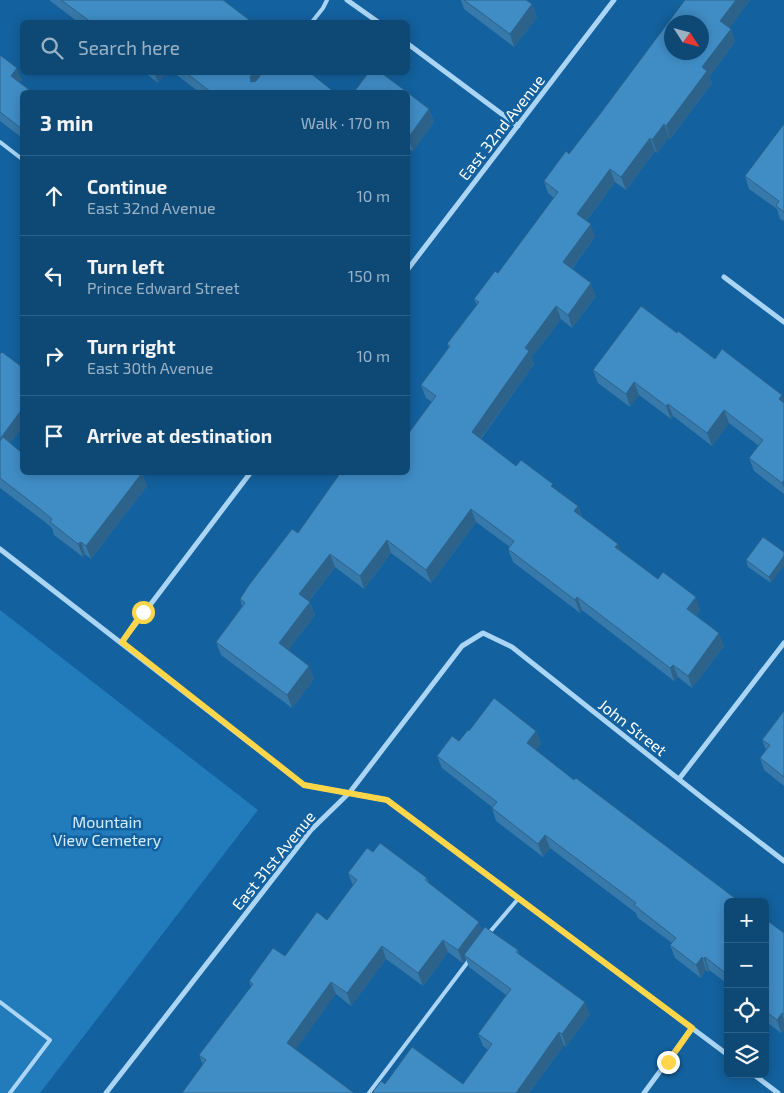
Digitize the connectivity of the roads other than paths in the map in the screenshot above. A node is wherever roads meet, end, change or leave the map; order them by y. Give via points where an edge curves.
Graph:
1 (327, 0) edge
2 (347, 0) edge
3 (614, 0) edge
4 (314, 20) edge
5 (375, 20) edge
6 (410, 45) edge
7 (518, 126) junction
8 (0, 142) edge
9 (20, 157) edge
10 (410, 266) edge
11 (724, 277) dead end
12 (784, 322) edge
13 (249, 475) edge
14 (0, 549) edge
15 (122, 642) junction
16 (784, 643) edge
17 (462, 646) joint
18 (679, 780) junction
19 (350, 792) junction
20 (784, 861) edge
21 (518, 898) junction
22 (486, 937) edge
23 (475, 953) edge
24 (0, 1002) edge
25 (692, 1028) junction
26 (724, 1052) edge
27 (758, 1078) edge
28 (10, 1093) edge
29 (106, 1093) edge
30 (369, 1093) edge
31 (644, 1093) edge
32 (778, 1093) edge

1 - 4 lane
2 - 5 street
3 - 7 street, East 32nd Avenue
6 - 7 street
7 - 10 street, East 32nd Avenue
8 - 9 lane
11 - 12 street
13 - 15 street
14 - 15 street
15 - 19 street via 304,785
16 - 18 street
17 - 18 street, John Street via 483,633 512,647
17 - 19 street, East 31st Avenue
18 - 20 street, John Street
19 - 21 street via 387,800
19 - 29 street, East 31st Avenue via 310,830
21 - 22 lane
21 - 25 street
23 - 30 lane
24 - 28 lane via 50,1040
25 - 26 street
25 - 31 street
27 - 32 street

